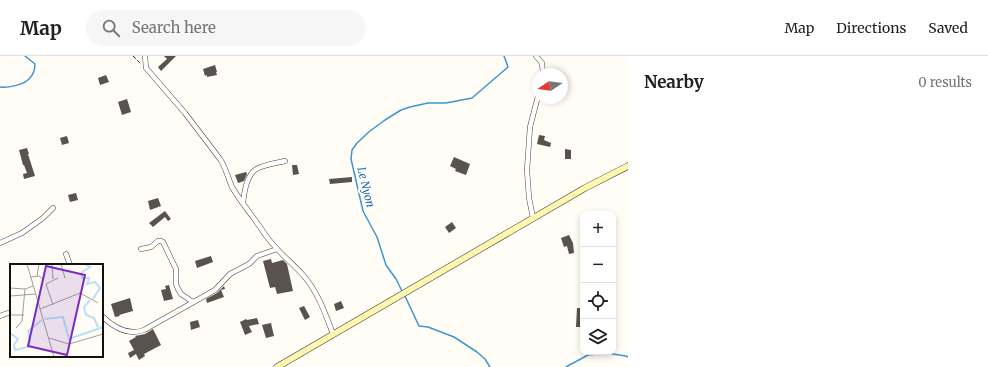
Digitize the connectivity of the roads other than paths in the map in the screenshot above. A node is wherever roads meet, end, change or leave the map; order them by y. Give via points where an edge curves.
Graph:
1 (145, 56) edge
2 (536, 56) edge
3 (542, 68) edge
4 (536, 104) edge
5 (285, 161) dead end
6 (628, 166) edge
7 (243, 203) junction
8 (53, 208) dead end
9 (533, 218) junction
10 (0, 243) edge
11 (141, 249) dead end
12 (277, 249) junction
13 (66, 254) dead end
14 (70, 264) edge
15 (193, 302) junction
16 (10, 312) edge
17 (0, 316) edge
18 (103, 317) edge
19 (333, 334) junction
20 (276, 367) edge

1 - 7 street via 146,68 217,154 231,185
2 - 3 street
4 - 9 street via 528,149 529,198
5 - 7 street via 256,169 251,174
6 - 9 main road
7 - 12 street
8 - 10 street via 22,233
9 - 19 main road
11 - 15 street via 151,248 158,241 163,242 175,264 178,289
12 - 15 street via 257,256 249,264 230,274 214,290
12 - 19 street via 315,291
13 - 14 street
15 - 18 street via 135,333 110,324
16 - 17 street
19 - 20 main road

